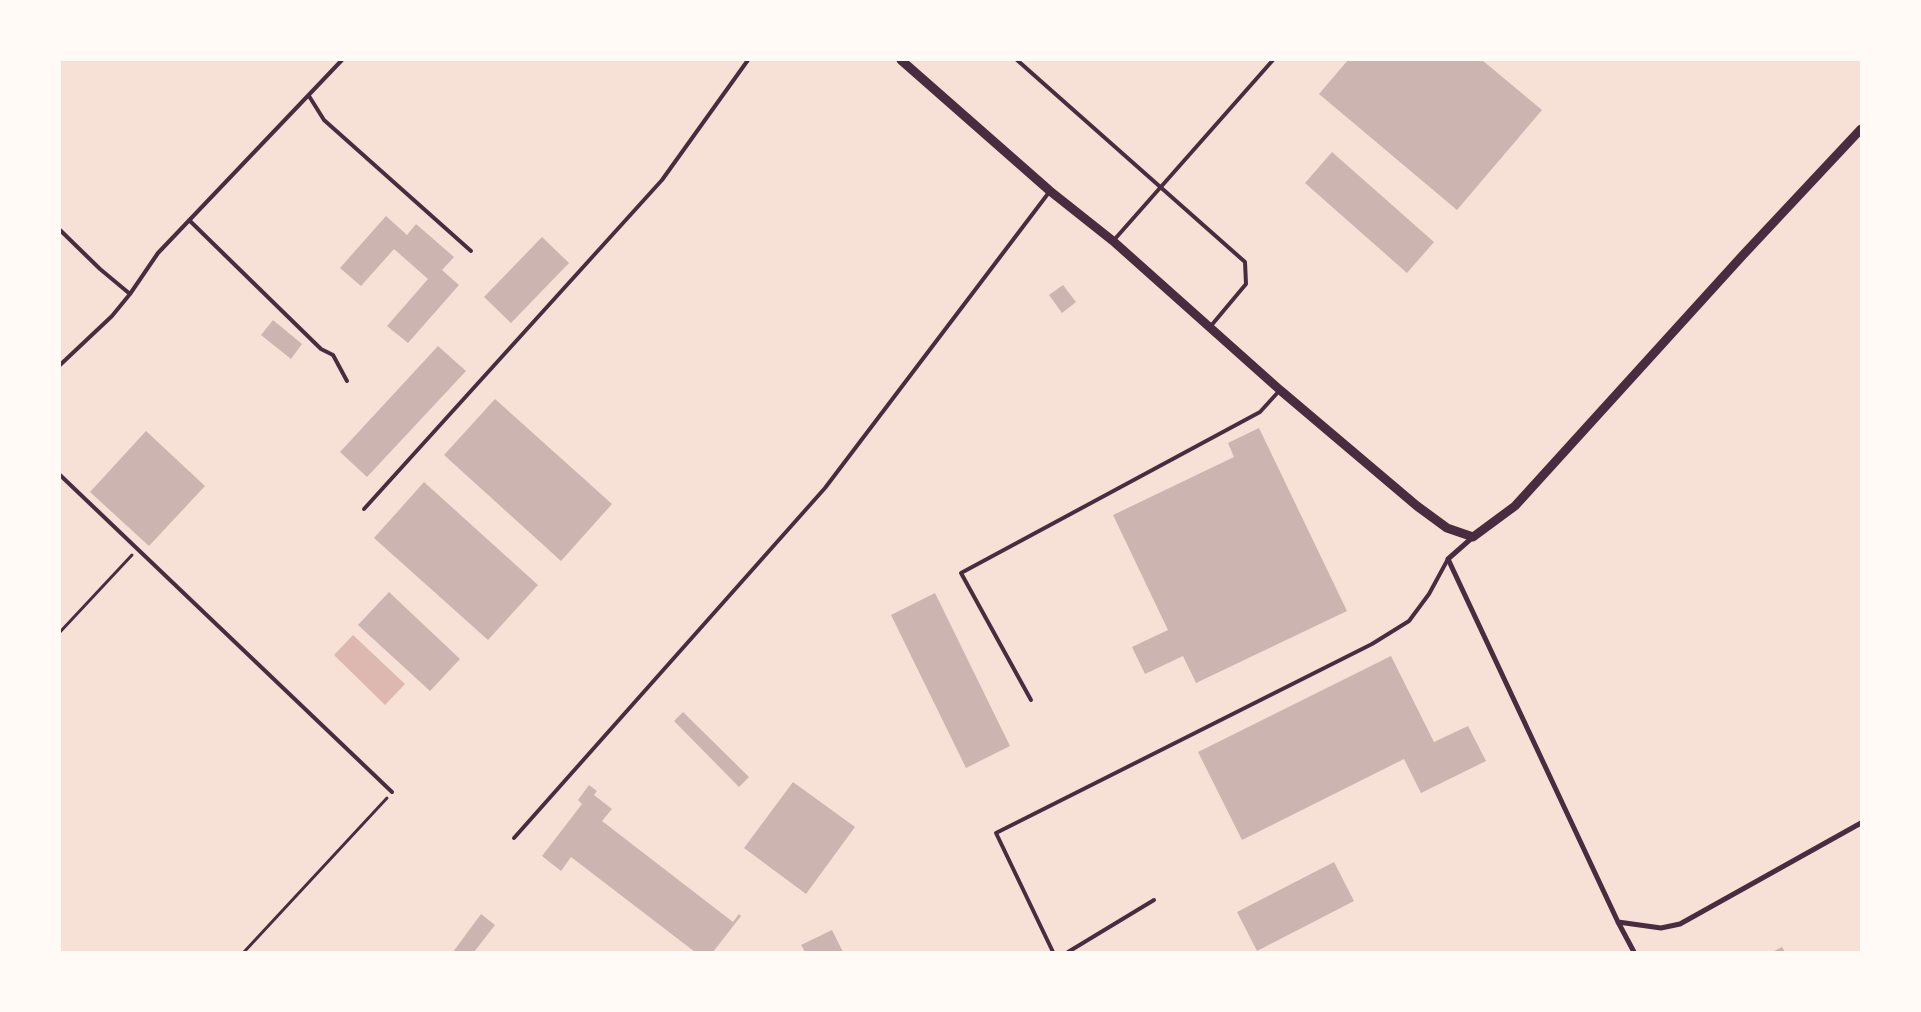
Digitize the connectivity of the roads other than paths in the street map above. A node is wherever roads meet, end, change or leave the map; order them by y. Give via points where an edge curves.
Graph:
1 (342, 60) edge
2 (748, 60) edge
3 (901, 60) edge
4 (1017, 60) edge
5 (1273, 60) edge
6 (309, 96) junction
7 (1861, 130) edge
8 (1160, 187) junction
9 (1050, 192) junction
10 (189, 220) junction
11 (60, 230) edge
12 (1113, 241) junction
13 (470, 251) dead end
14 (130, 294) junction
15 (1210, 327) junction
16 (60, 365) edge
17 (347, 381) dead end
18 (1280, 390) junction
19 (60, 475) edge
20 (364, 509) dead end
21 (1473, 537) junction
22 (1448, 559) junction
23 (1031, 700) dead end
24 (392, 792) road end
25 (1861, 823) edge
26 (514, 838) dead end
27 (1154, 900) dead end
28 (1618, 922) junction
29 (1053, 952) edge
30 (1068, 952) edge
31 (1634, 952) edge

1 - 6 lane
2 - 20 lane via 662,180
3 - 9 street
4 - 8 lane
5 - 8 lane
6 - 10 lane
6 - 13 lane via 324,120
7 - 21 street via 1515,506
8 - 12 lane
8 - 15 lane via 1245,262 1246,284
9 - 12 street
9 - 26 lane via 825,488
10 - 14 lane via 158,253
10 - 17 lane via 321,349 333,355
11 - 14 lane
12 - 15 street
14 - 16 lane via 112,316
15 - 18 street
18 - 21 street via 1417,506 1447,528
18 - 23 lane via 1260,412 961,573
19 - 24 lane
21 - 22 street
22 - 28 street
22 - 29 lane via 1429,594 1409,621 1372,644 996,833
25 - 28 street via 1680,924 1661,928
27 - 30 lane
28 - 31 street

